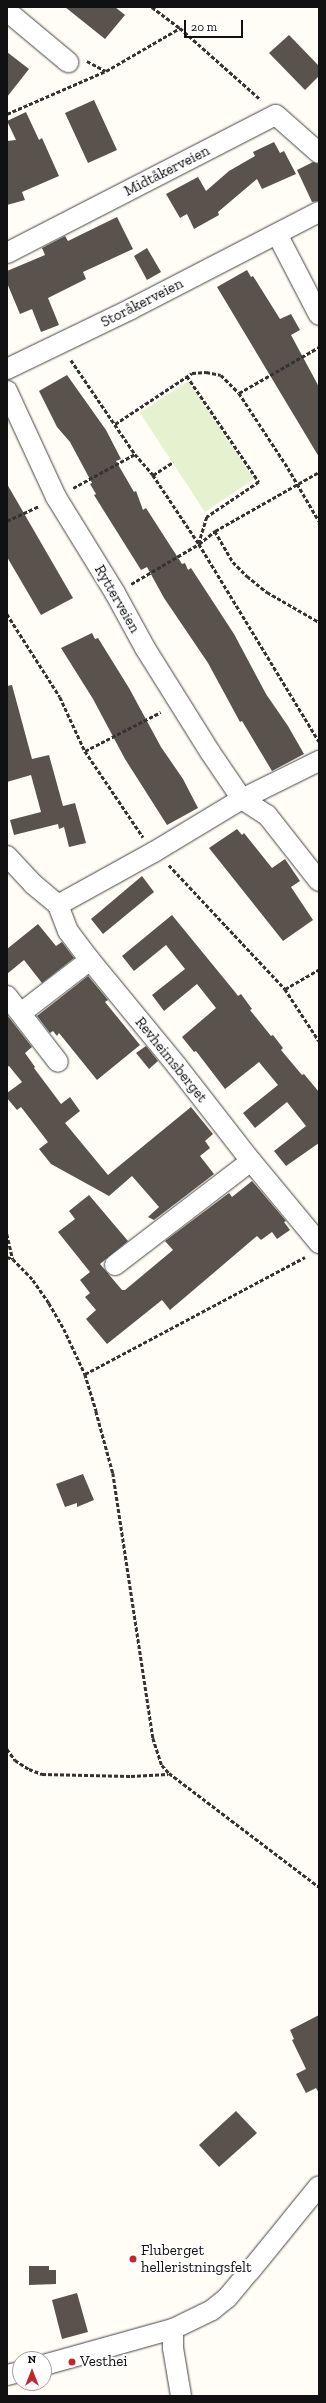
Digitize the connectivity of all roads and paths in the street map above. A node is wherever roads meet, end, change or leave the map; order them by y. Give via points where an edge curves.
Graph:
1 (152, 7) edge
2 (7, 11) edge
3 (180, 28) junction
4 (68, 62) dead end
5 (7, 114) edge
6 (276, 115) junction
7 (319, 153) edge
8 (319, 212) edge
9 (277, 234) junction
10 (7, 252) edge
11 (319, 315) edge
12 (60, 344) junction
13 (319, 347) edge
14 (7, 369) edge
15 (187, 376) junction
16 (7, 390) edge
17 (239, 393) junction
18 (115, 424) junction
19 (172, 462) dead end
20 (319, 472) edge
21 (153, 475) junction
22 (297, 485) junction
23 (319, 521) edge
24 (215, 531) junction
25 (199, 544) junction
26 (115, 593) junction
27 (319, 622) edge
28 (180, 702) junction
29 (319, 741) edge
30 (85, 751) dead end
31 (319, 761) edge
32 (242, 799) junction
33 (7, 856) edge
34 (319, 881) edge
35 (58, 905) junction
36 (90, 960) junction
37 (319, 968) edge
38 (285, 989) dead end
39 (7, 996) edge
40 (21, 1013) junction
41 (58, 1062) dead end
42 (251, 1161) junction
43 (7, 1234) edge
44 (313, 1250) edge
45 (7, 1257) edge
46 (13, 1259) junction
47 (115, 1265) dead end
48 (85, 1374) junction
49 (7, 1749) edge
50 (169, 1774) junction
51 (319, 1887) edge
52 (319, 2186) edge
53 (173, 2329) junction
54 (52, 2364) edge
55 (181, 2396) edge

1 - 3 path
2 - 4 street
3 - 5 path via 106,71
3 - 6 path
6 - 7 street
6 - 10 street, Midtåkerveien
8 - 9 street, Storåkerveien
9 - 11 street
9 - 12 street, Storåkerveien
12 - 14 street, Storåkerveien
12 - 18 path
13 - 17 path
15 - 17 path via 206,372 221,375
15 - 18 path
15 - 25 path via 259,482 207,517
16 - 26 street, Rytterveien via 56,497
17 - 22 path
18 - 21 path
19 - 21 path
20 - 22 path
21 - 25 path
22 - 23 path
22 - 24 path
24 - 25 path
24 - 27 path via 233,562 247,576 267,592
25 - 26 path
25 - 29 path
26 - 28 street, Rytterveien via 145,648
28 - 30 path
28 - 32 street, Rytterveien
31 - 32 street
32 - 34 street, Rytterveien via 267,815
32 - 35 street
33 - 35 street via 33,884
35 - 36 street, Revheimsberget via 68,931
36 - 40 street
36 - 42 street, Revheimsberget
37 - 38 path
39 - 40 street
40 - 41 street
42 - 44 street, Revheimsberget
42 - 47 street
43 - 46 path
44 - 48 path
45 - 46 path
46 - 48 path via 33,1280 50,1304
48 - 50 path via 113,1473 153,1738 162,1765
49 - 50 path via 15,1760 42,1774
50 - 51 path
52 - 53 street via 227,2298 212,2310
53 - 54 street
53 - 55 street via 172,2348

